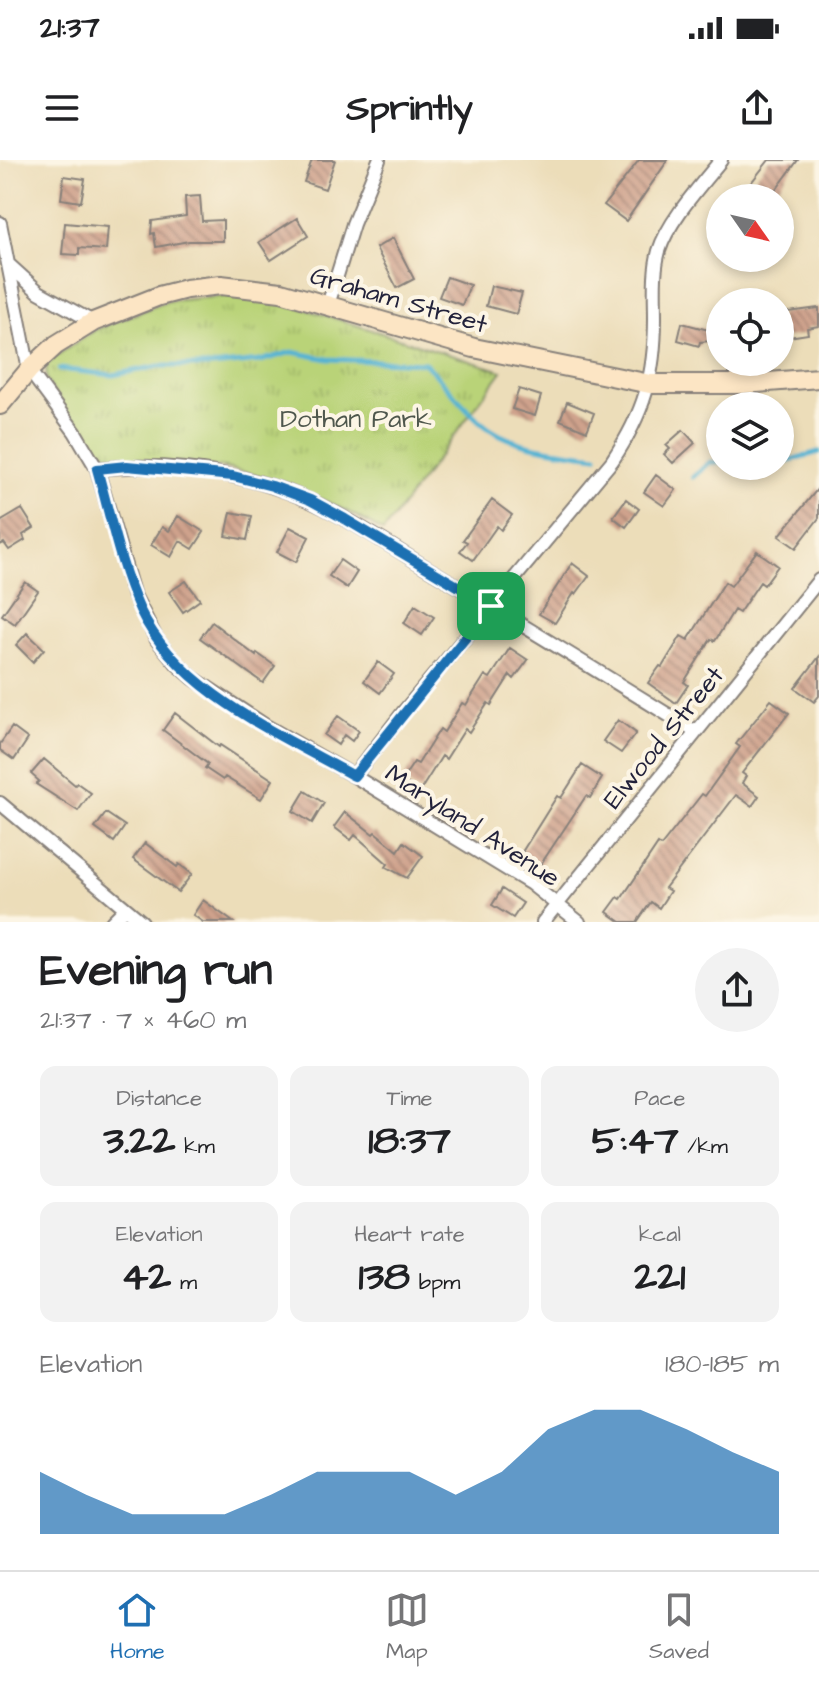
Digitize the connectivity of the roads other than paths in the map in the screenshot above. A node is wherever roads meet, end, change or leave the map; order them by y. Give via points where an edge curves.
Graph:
1 (379, 160) edge
2 (721, 160) edge
3 (0, 223) edge
4 (8, 264) junction
5 (328, 305) junction
6 (93, 322) junction
7 (29, 370) junction
8 (819, 378) edge
9 (650, 384) junction
10 (0, 405) edge
11 (97, 469) junction
12 (819, 580) edge
13 (491, 606) junction
14 (696, 732) junction
15 (354, 776) junction
16 (0, 803) edge
17 (556, 905) junction
18 (125, 909) junction
19 (112, 922) edge
20 (142, 922) edge
21 (543, 922) edge
22 (579, 922) edge

1 - 5 street
2 - 9 street via 660,248
3 - 4 street
4 - 6 street via 56,304
4 - 7 street
5 - 6 street, Graham Street via 281,292 221,285 159,296
5 - 9 street, Graham Street via 474,348
6 - 7 street, Graham Street
7 - 10 street, Graham Street
7 - 11 street, Maryland Avenue
8 - 9 street, Graham Street
9 - 13 street via 630,434 612,461
11 - 13 street via 206,472 272,486 345,519
11 - 15 street, Maryland Avenue via 133,593 157,640 177,664 266,726
12 - 14 street, Elwood Street
13 - 14 street
13 - 15 street
14 - 17 street, Elwood Street
15 - 17 street, Maryland Avenue via 531,884
16 - 18 street
17 - 21 street, Elwood Street
17 - 22 street, Maryland Avenue
18 - 19 street
18 - 20 street

